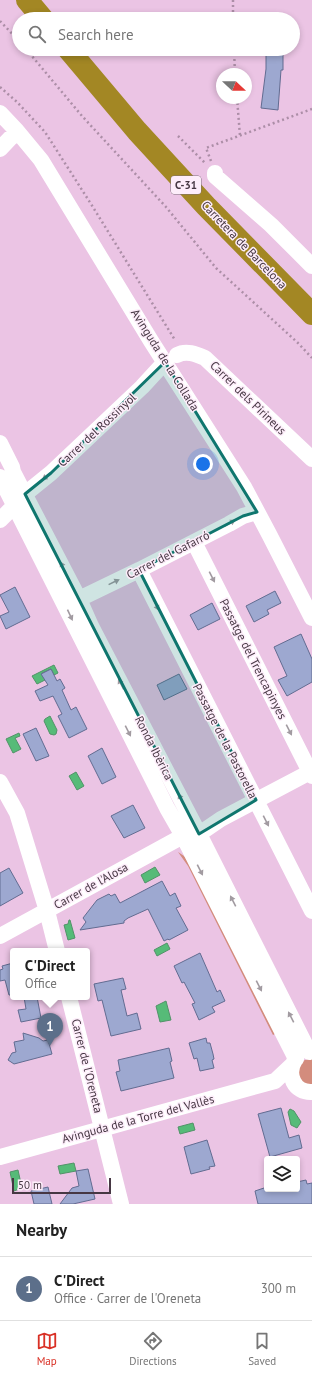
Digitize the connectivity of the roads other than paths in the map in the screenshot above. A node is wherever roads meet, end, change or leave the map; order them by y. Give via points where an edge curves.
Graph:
1 (28, 0) edge
2 (37, 12) edge
3 (74, 56) edge
4 (0, 113) edge
5 (17, 131) junction
6 (0, 149) edge
7 (215, 173) road end
8 (312, 266) edge
9 (312, 314) edge
10 (173, 354) junction
11 (0, 443) edge
12 (312, 459) edge
13 (0, 477) edge
14 (20, 499) junction
15 (257, 512) junction
16 (0, 520) edge
17 (194, 542) junction
18 (139, 570) junction
19 (79, 599) junction
20 (312, 618) edge
21 (311, 773) edge
22 (0, 782) edge
23 (256, 800) junction
24 (199, 834) junction
25 (182, 836) junction
26 (47, 911) junction
27 (312, 911) edge
28 (0, 936) edge
29 (57, 948) edge
30 (70, 1000) edge
31 (302, 1057) edge
32 (275, 1081) junction
33 (295, 1085) junction
34 (311, 1093) edge
35 (103, 1129) junction
36 (0, 1156) edge
37 (121, 1204) edge

1 - 2 highway
3 - 9 highway, Carretera de Barcelona / C-31 via 201,201
4 - 5 street, Avinguda de la Collada
5 - 6 street
5 - 10 street, Avinguda de la Collada via 41,160 151,341
7 - 8 street via 215,176 271,225
10 - 12 street, Carrer dels Pirineus via 191,353 205,358
10 -> 14 street, Carrer del Rossinyol via 52,473
10 - 15 street, Avinguda de la Collada
11 - 14 street, Ronda Ibèrica via 12,467
13 - 14 street, Ronda Ibèrica
14 - 16 street, Carrer del Rossinyol
19 -> 14 street, Ronda Ibèrica
14 -> 25 street, Ronda Ibèrica via 78,632
17 -> 15 street, Carrer del Gafarró via 243,516
15 - 20 street, Avinguda de la Collada
17 - 18 street, Carrer del Gafarró
17 -> 21 street, Passatge del Trencapinyes
19 -> 18 street, Carrer del Gafarró
18 -> 23 street, Passatge de la Pastorella
24 -> 19 street, Ronda Ibèrica
21 - 23 street
22 - 26 street via 17,813
23 - 24 street
23 -> 27 street, Passatge de la Pastorella
31 -> 24 street, Ronda Ibèrica
25 - 26 street, Carrer de l'Alosa
25 -> 31 street, Ronda Ibèrica
26 - 28 street, Carrer de l'Alosa
26 - 29 street
30 - 35 street, Carrer de l'Oreneta
31 - 32 street, Avinguda de la Torre del Vallès
31 - 33 street, Ronda Ibèrica via 291,1072
32 - 33 street, Avinguda de la Torre del Vallès
32 - 35 street, Avinguda de la Torre del Vallès
33 - 34 street
35 - 36 street, Avinguda de la Torre del Vallès
35 - 37 street, Carrer de l'Oreneta

